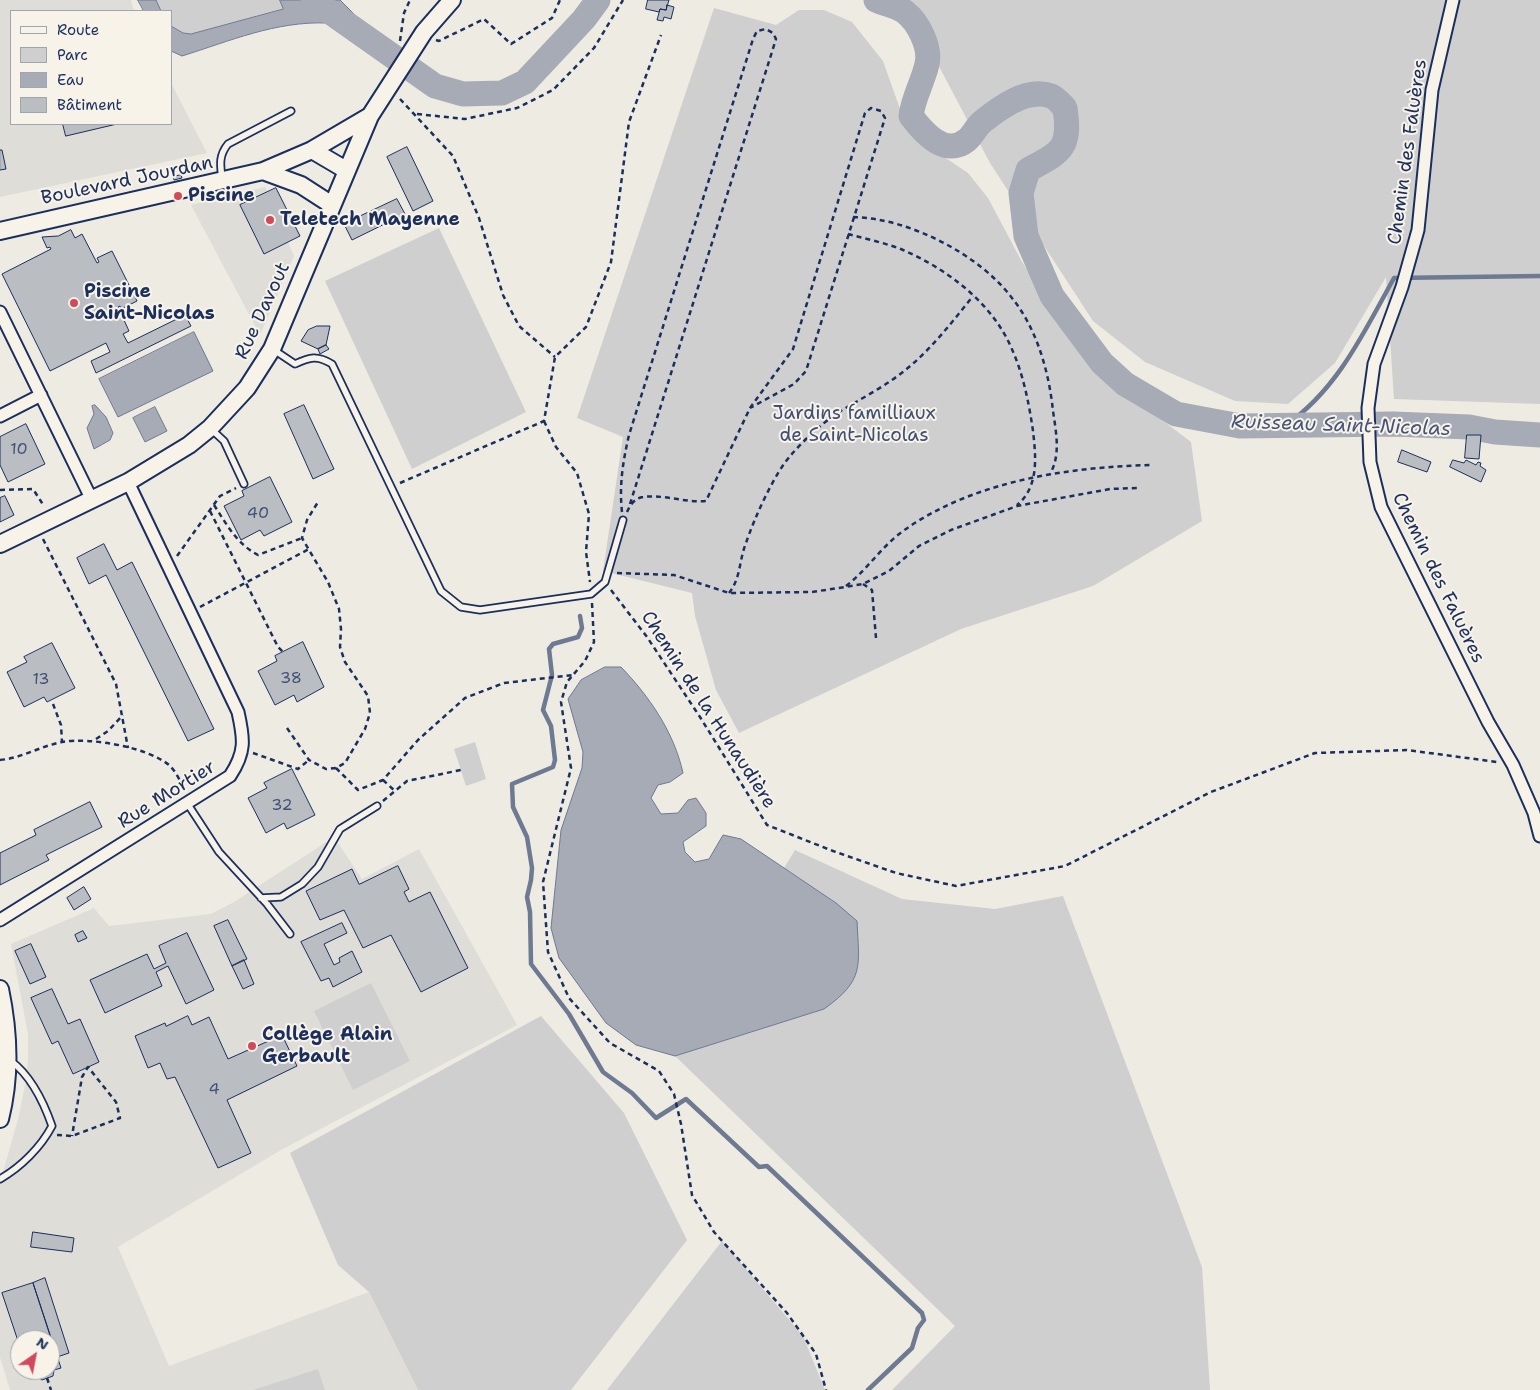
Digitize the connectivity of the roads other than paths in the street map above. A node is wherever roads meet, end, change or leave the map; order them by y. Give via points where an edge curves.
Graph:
1 (452, 0) edge
2 (1453, 0) edge
3 (291, 111) dead end
4 (370, 116) junction
5 (312, 150) junction
6 (346, 170) junction
7 (263, 171) junction
8 (223, 180) junction
9 (332, 205) junction
10 (0, 230) edge
11 (0, 312) edge
12 (272, 349) junction
13 (41, 395) junction
14 (0, 416) edge
15 (210, 428) junction
16 (128, 482) junction
17 (244, 484) road end
18 (91, 498) junction
19 (623, 520) road end
20 (0, 544) edge
21 (189, 802) junction
22 (377, 806) road end
23 (1540, 836) edge
24 (260, 898) junction
25 (0, 920) edge
26 (290, 934) dead end
27 (0, 989) edge
28 (7, 1059) junction
29 (3, 1080) edge
30 (0, 1119) edge
31 (0, 1179) edge

1 - 4 street, Boulevard Jourdan via 404,51
2 - 23 street, Chemin des Faluères via 1432,90 1418,230 1402,287 1374,364 1368,408 1370,462 1381,507 1488,722 1513,765 1534,813
3 - 8 lane via 228,144 222,152 220,165
4 - 5 street, Boulevard Jourdan
4 - 6 street, Rue Davout
5 - 6 street
5 - 7 street, Boulevard Jourdan
6 - 9 street, Rue Davout
7 - 8 street, Boulevard Jourdan
7 - 9 street via 301,185
8 - 10 street, Boulevard Jourdan
9 - 12 street, Rue Davout
11 - 13 street
12 - 15 street, Rue Davout via 247,388
12 - 19 lane via 295,364 310,357 321,357 332,364 441,591 461,607 480,610 591,594 605,582
13 - 14 street
13 - 18 street
15 - 16 street, Rue Davout via 189,445
15 - 17 lane via 224,441
16 - 18 street, Rue Davout
16 - 21 street, Rue Mortier via 238,712 244,738 240,762 230,776
18 - 20 street, Rue Davout
21 - 24 lane via 219,852
21 - 25 street, Rue Mortier
22 - 24 lane via 340,828 318,867 302,884 281,897
24 - 26 lane
27 - 28 street via 8,1026
28 - 29 street
28 - 31 lane via 22,1070 46,1109 52,1126 28,1158
29 - 30 street

